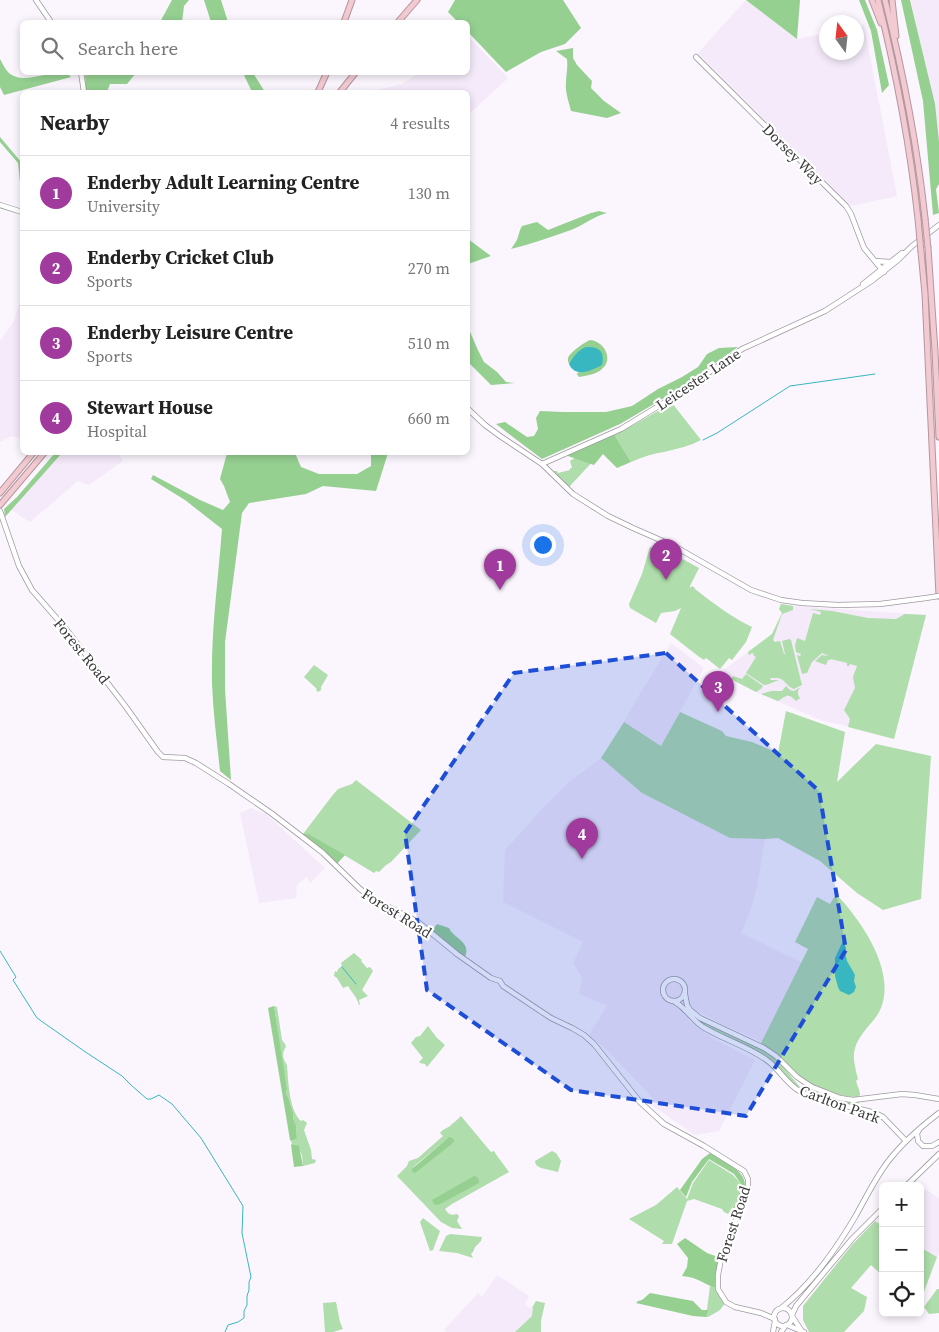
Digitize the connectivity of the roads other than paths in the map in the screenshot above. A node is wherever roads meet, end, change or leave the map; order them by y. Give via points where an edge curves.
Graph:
1 (36, 0) edge
2 (352, 0) edge
3 (417, 0) edge
4 (872, 0) edge
5 (878, 0) edge
6 (885, 0) edge
7 (892, 0) edge
8 (50, 20) edge
9 (345, 20) edge
10 (400, 20) edge
11 (696, 57) dead end
12 (899, 58) junction
13 (892, 65) junction
14 (81, 75) edge
15 (326, 75) edge
16 (354, 75) edge
17 (84, 90) edge
18 (319, 90) edge
19 (342, 90) edge
20 (0, 205) edge
21 (20, 211) edge
22 (939, 224) edge
23 (912, 246) junction
24 (875, 261) junction
25 (890, 262) junction
26 (883, 270) junction
27 (871, 277) junction
28 (853, 293) junction
29 (470, 411) edge
30 (939, 437) edge
31 (32, 455) edge
32 (42, 455) edge
33 (542, 464) junction
34 (0, 493) edge
35 (0, 505) edge
36 (0, 510) edge
37 (939, 596) edge
38 (685, 994) junction
39 (675, 1002) junction
40 (939, 1099) edge
41 (939, 1113) edge
42 (922, 1126) junction
43 (906, 1141) junction
44 (939, 1142) edge
45 (939, 1154) edge
46 (910, 1182) edge
47 (879, 1212) edge
48 (779, 1310) junction
49 (761, 1313) junction
50 (792, 1316) junction
51 (775, 1320) junction
52 (787, 1325) junction
53 (803, 1331) edge
54 (773, 1332) edge
55 (781, 1332) edge

1 - 8 street
2 - 9 highway
3 - 10 highway
4 - 13 highway
5 - 13 highway
6 - 12 highway
7 - 12 highway
11 - 24 street, Dorsey Way via 846,206 862,244
12 - 30 highway, bridge via 925,218
13 - 37 highway, bridge via 907,139 921,252
14 - 17 street
15 - 18 highway
16 - 19 highway
20 - 21 street
22 - 23 street, Leicester Lane
23 - 25 street, Leicester Lane
23 - 26 street, Leicester Lane
24 - 25 street
24 - 26 street, Dorsey Way
24 - 27 street
25 - 26 street, Leicester Lane
26 - 27 street, Leicester Lane
26 - 28 street, Leicester Lane
27 - 28 street, Leicester Lane
28 - 33 street, Leicester Lane via 825,311 742,349 680,393 621,429
29 - 33 street
31 - 34 highway
32 - 35 highway
33 - 37 street, bridge via 573,494 608,516 674,546 762,594 798,603 838,605 880,604
36 - 49 street, Forest Road via 19,566 32,590 66,629 163,757 185,758 227,783 323,853 362,891 418,922 491,978 584,1035 648,1111 664,1124 744,1171 748,1188 722,1258 718,1288 726,1302
38 - 39 street
38 - 39 street via 682,982 667,981 663,994
38 - 40 street, Carlton Park via 690,1010 700,1018 771,1052 797,1078 812,1087 853,1100 902,1094
39 - 43 street, Carlton Park via 704,1028 767,1060 800,1092 875,1113
41 - 42 street
42 - 43 street
42 - 44 street via 917,1133 923,1146
43 - 48 street via 883,1169 830,1256 802,1290
45 - 46 street
47 - 50 street via 852,1239 796,1306
48 - 49 street, Forest Road
48 - 50 street via 786,1309
48 - 51 street
49 - 51 street, Forest Road
50 - 52 street
50 - 53 street
51 - 52 street via 778,1324
51 - 54 street
52 - 53 street
52 - 55 street

